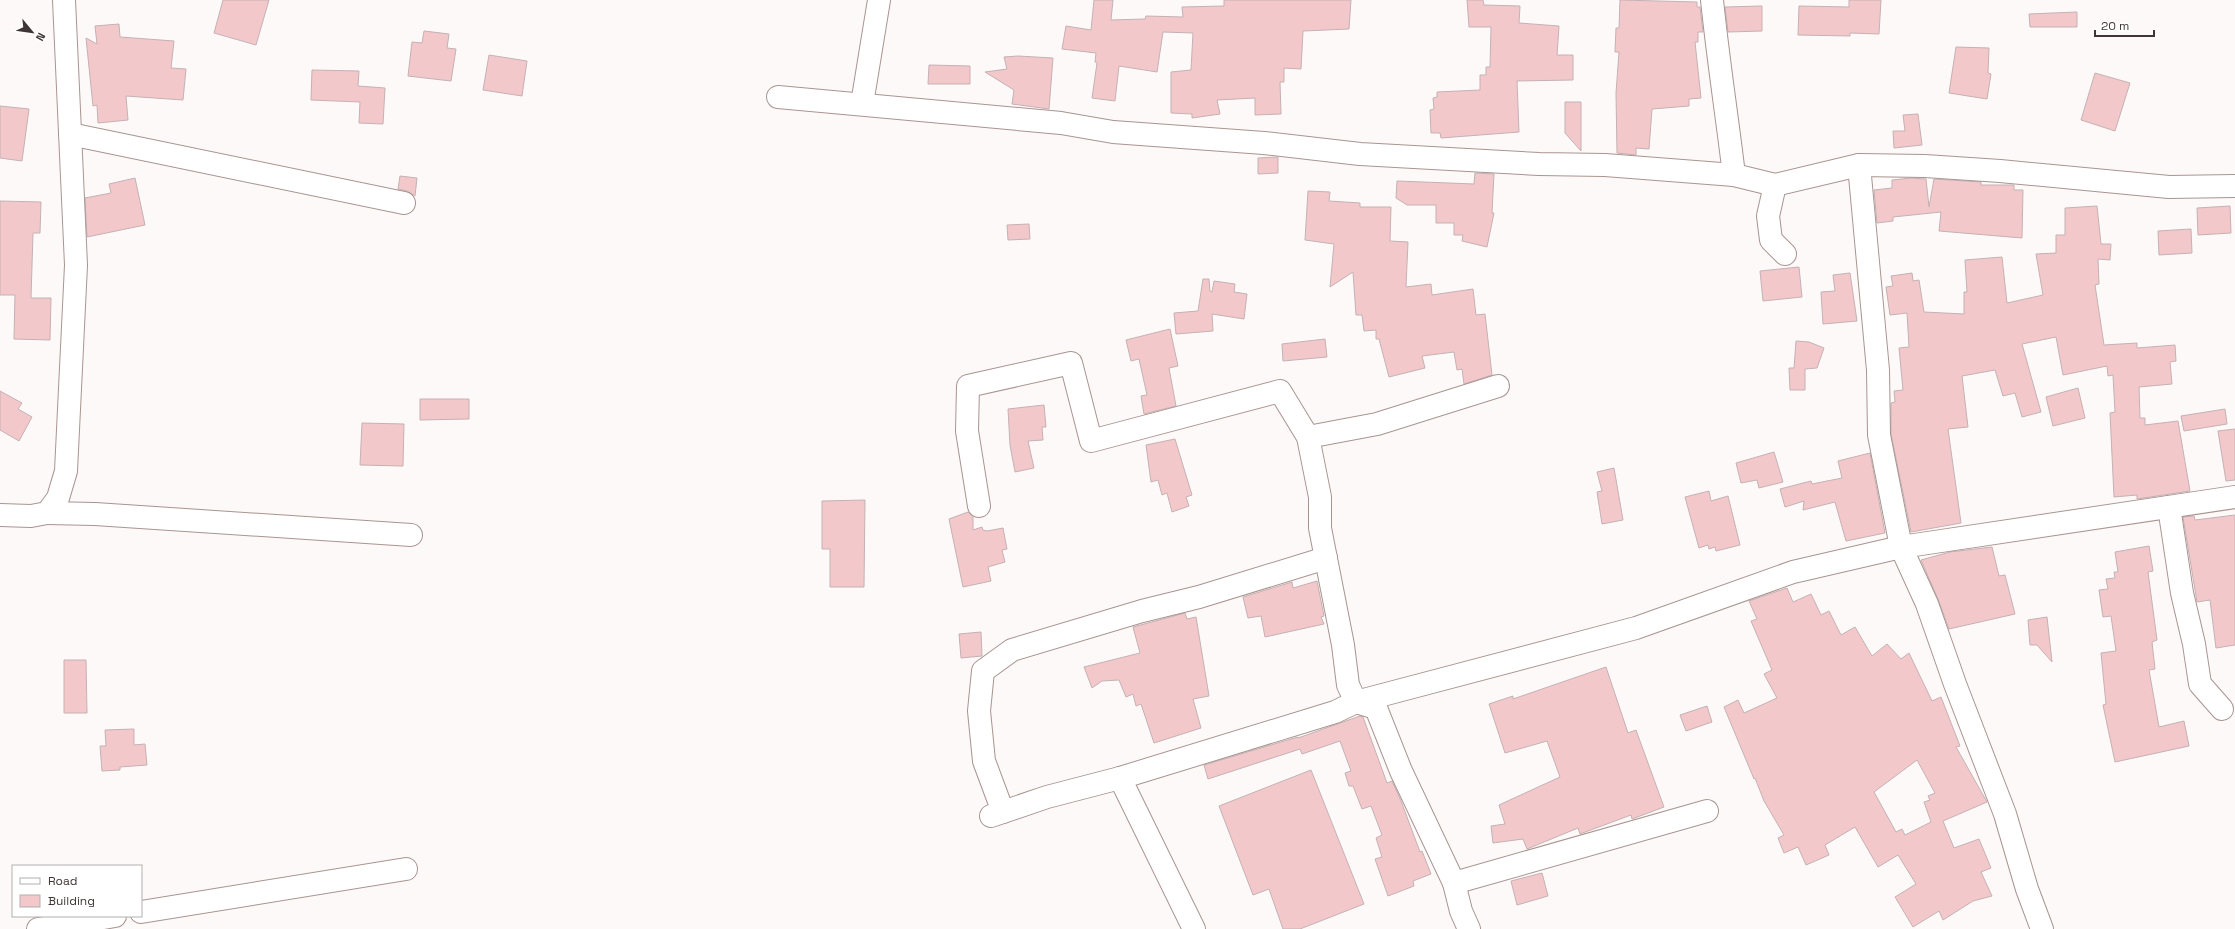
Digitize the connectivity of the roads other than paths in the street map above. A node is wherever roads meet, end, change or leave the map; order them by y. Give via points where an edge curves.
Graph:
1 (64, 0) edge
2 (879, 0) edge
3 (1712, 0) edge
4 (778, 97) dead end
5 (862, 104) junction
6 (70, 134) junction
7 (1860, 165) junction
8 (1734, 175) junction
9 (1775, 185) junction
10 (2235, 186) edge
11 (404, 203) dead end
12 (1785, 254) dead end
13 (1498, 386) dead end
14 (1308, 437) junction
15 (2235, 497) edge
16 (979, 506) dead end
17 (2169, 507) junction
18 (47, 513) junction
19 (0, 515) edge
20 (411, 535) dead end
21 (1901, 547) junction
22 (1326, 558) junction
23 (1356, 702) junction
24 (2222, 709) dead end
25 (1120, 778) junction
26 (1707, 811) dead end
27 (406, 869) dead end
28 (1454, 883) junction
29 (142, 912) edge
30 (109, 917) edge
31 (38, 929) edge
32 (1194, 929) edge
33 (1469, 929) edge
34 (2042, 929) edge

1 - 6 street
2 - 5 street
3 - 8 street
4 - 5 street
5 - 8 street via 1060,123 1113,132 1264,143 1360,154 1605,165
6 - 11 street
6 - 18 street via 76,265 66,471 58,498
7 - 9 street
7 - 10 street via 2000,171 2169,187
7 - 21 street via 1878,370 1879,435
8 - 9 street
9 - 12 street via 1768,216 1771,240
13 - 14 street via 1377,424
14 - 16 street via 1280,391 1091,440 1071,363 968,386 967,431
14 - 22 street via 1320,497 1320,528
15 - 17 street
17 - 21 street
17 - 24 street via 2182,594 2200,684
18 - 19 street via 31,516
18 - 20 street
21 - 23 street via 1793,572 1636,628
21 - 34 street via 1927,604 2005,814 2027,889
22 - 23 street via 1348,685
22 - 25 street via 1012,650 983,671 979,711 984,761 997,814 1047,797
23 - 25 street via 1335,712
23 - 28 street via 1376,708 1401,771
25 - 32 street
26 - 28 street
27 - 29 street
28 - 33 street via 1461,911
30 - 31 street

